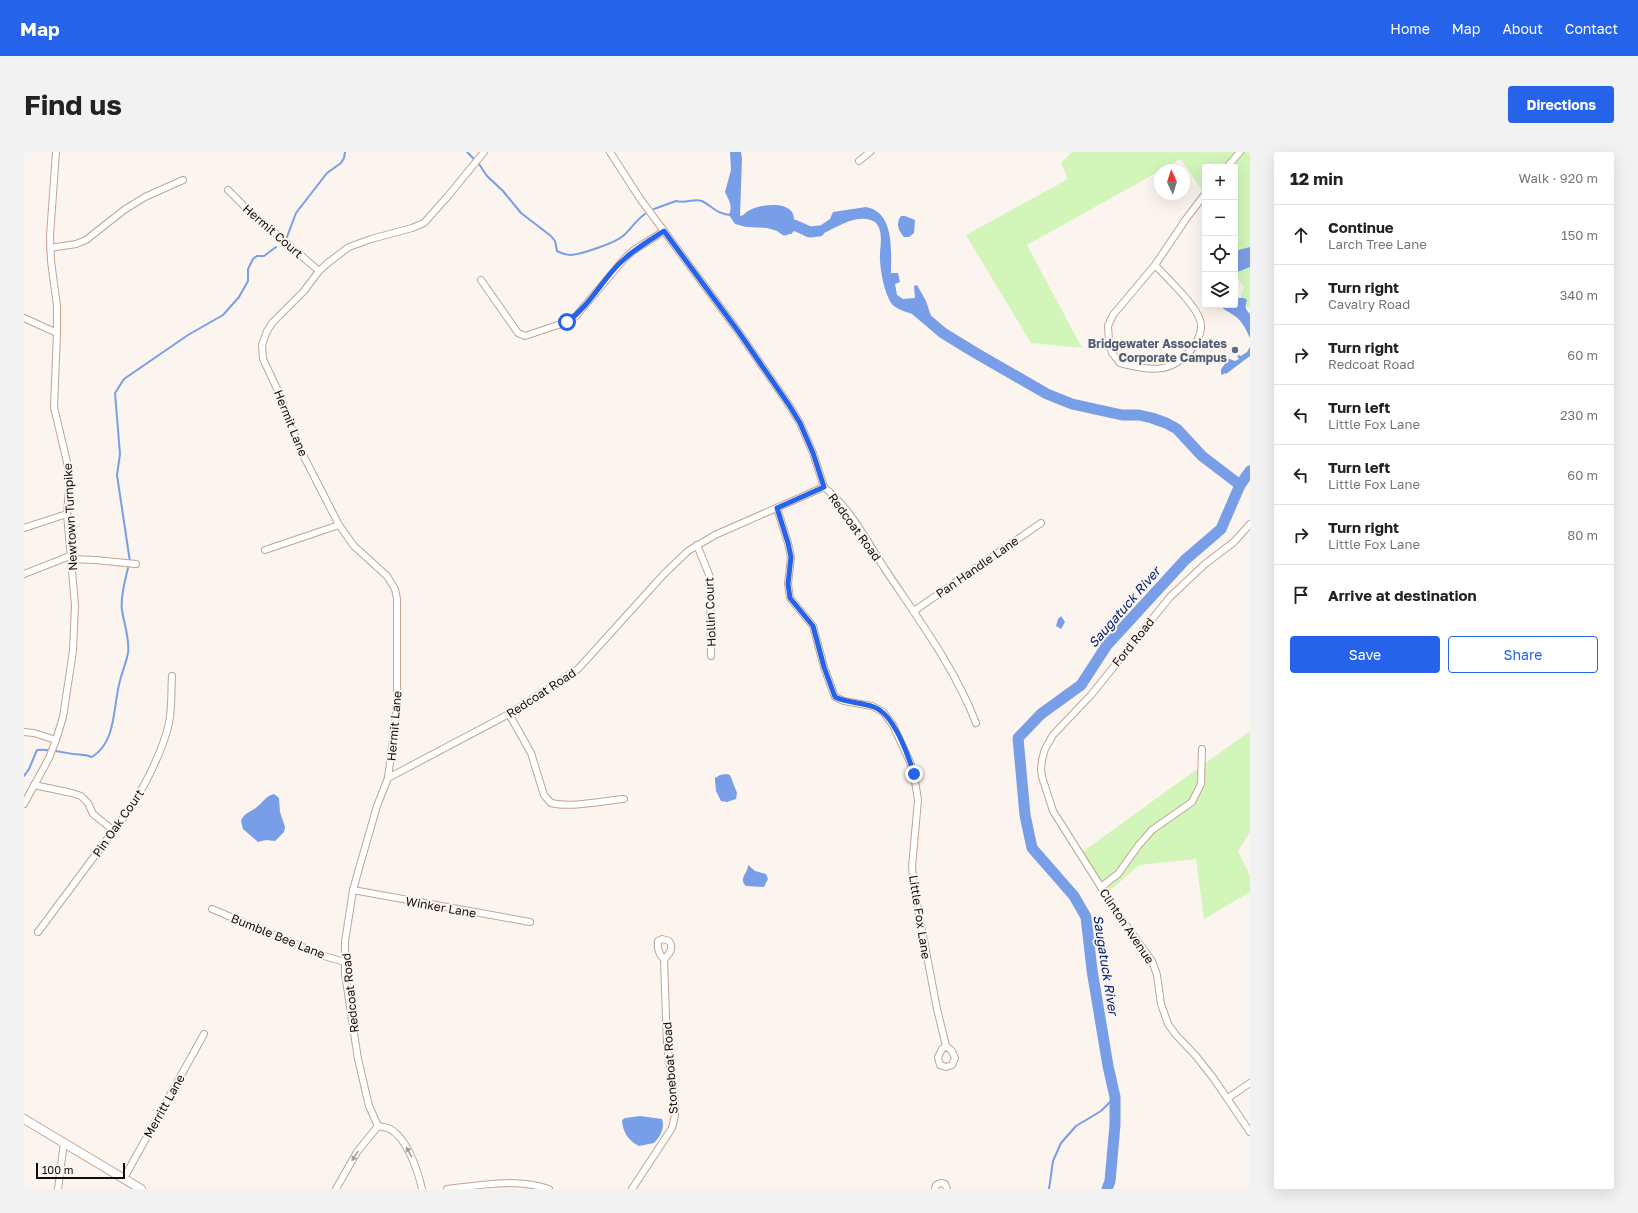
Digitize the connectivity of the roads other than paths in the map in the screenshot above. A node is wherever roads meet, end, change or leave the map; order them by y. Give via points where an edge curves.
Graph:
1 (56, 152) edge
2 (610, 152) edge
3 (870, 152) edge
4 (1240, 152) edge
5 (482, 153) edge
6 (859, 161) dead end
7 (1230, 164) edge
8 (183, 180) dead end
9 (228, 190) dead end
10 (1202, 198) edge
11 (664, 231) junction
12 (50, 248) junction
13 (1155, 265) junction
14 (319, 271) junction
15 (481, 280) dead end
16 (24, 318) edge
17 (57, 333) junction
18 (824, 487) junction
19 (777, 508) junction
20 (68, 514) junction
21 (1041, 523) dead end
22 (1250, 524) edge
23 (339, 525) junction
24 (24, 528) edge
25 (697, 545) junction
26 (265, 550) dead end
27 (71, 557) junction
28 (136, 564) dead end
29 (24, 574) edge
30 (914, 611) junction
31 (711, 656) dead end
32 (172, 676) dead end
33 (509, 714) junction
34 (976, 723) dead end
35 (24, 732) edge
36 (56, 740) junction
37 (1202, 749) dead end
38 (1042, 777) joint
39 (388, 778) junction
40 (34, 785) junction
41 (624, 799) dead end
42 (24, 804) edge
43 (113, 830) junction
44 (1101, 887) junction
45 (353, 890) junction
46 (212, 909) dead end
47 (530, 922) dead end
48 (38, 932) dead end
49 (664, 959) dead end
50 (345, 962) junction
51 (204, 1034) dead end
52 (946, 1046) dead end
53 (1250, 1084) edge
54 (1228, 1098) junction
55 (24, 1119) edge
56 (378, 1126) junction
57 (1250, 1132) edge
58 (64, 1142) junction
59 (124, 1178) junction
60 (58, 1189) edge
61 (141, 1189) edge
62 (336, 1189) edge
63 (422, 1189) edge
64 (447, 1189) edge
65 (549, 1189) edge
66 (632, 1189) edge
67 (935, 1189) edge
68 (947, 1189) edge

1 - 12 street, Newtown Turnpike
2 - 11 street
3 - 6 street
4 - 7 street
5 - 14 street, Hermit Lane via 424,223 349,247
8 - 12 street via 144,197 112,218 86,240
9 - 14 street, Hermit Court
10 - 13 street
11 - 15 street via 625,258 576,316 567,322 525,336 518,333
11 - 18 street via 789,405 813,453
12 - 17 street, Newtown Turnpike via 57,306
13 - 13 street via 1113,315 1108,326 1112,353 1120,363 1148,369 1174,365 1189,352 1199,338 1200,320 1195,310
14 - 23 street, Hermit Lane via 304,291 272,322 264,338 262,353 300,449
16 - 17 street
17 - 20 street, Newtown Turnpike via 54,407 70,474
18 - 19 street, Redcoat Road
18 - 30 street, Redcoat Road via 834,495 867,540
19 - 25 street, Redcoat Road
19 - 52 street, Little Fox Lane via 791,557 788,584 790,598 813,626 835,697 872,706 883,712 893,725 914,774 918,800 912,878
20 - 24 street
20 - 27 street, Newtown Turnpike
21 - 30 street, Pan Handle Lane
22 - 38 street, Ford Road via 1234,542 1205,564 1170,597 1091,695 1053,735 1042,760
23 - 26 street
23 - 39 street, Hermit Lane via 354,546 387,576 395,589 397,599 397,707
25 - 31 street, Hollin Court via 710,577
25 - 33 street, Redcoat Road via 669,569 578,669
27 - 28 street
27 - 29 street
27 - 36 street, Newtown Turnpike via 73,651 63,717
30 - 34 street, Redcoat Road via 960,686
32 - 43 street, Pin Oak Court via 169,724 158,754 134,803
33 - 39 street, Redcoat Road
33 - 41 street via 531,754 544,795 551,803 570,804
35 - 36 street
36 - 40 street, Newtown Turnpike
37 - 44 street via 1201,784 1192,802 1152,830 1118,874
38 - 44 street, Clinton Avenue via 1052,811
39 - 45 street, Redcoat Road via 377,806
40 - 42 street, Newtown Turnpike
40 - 43 street via 82,796 93,814
43 - 48 street, Pin Oak Court
44 - 54 street, Clinton Avenue via 1152,961 1168,1024
45 - 47 street, Winker Lane
45 - 50 street, Redcoat Road via 347,925
46 - 50 street, Bumble Bee Lane via 324,956
49 - 66 street, Stoneboat Road via 667,1045 674,1115 672,1128
50 - 56 street, Redcoat Road via 359,1066 369,1106
51 - 59 street, Merritt Lane
53 - 54 street
54 - 57 street, Clinton Avenue
55 - 58 main road
56 -> 62 street via 357,1152
63 -> 56 street via 406,1148 392,1130
58 - 59 main road
58 - 60 street
59 - 61 main road
64 - 65 street via 515,1183
67 - 68 street via 941,1182

